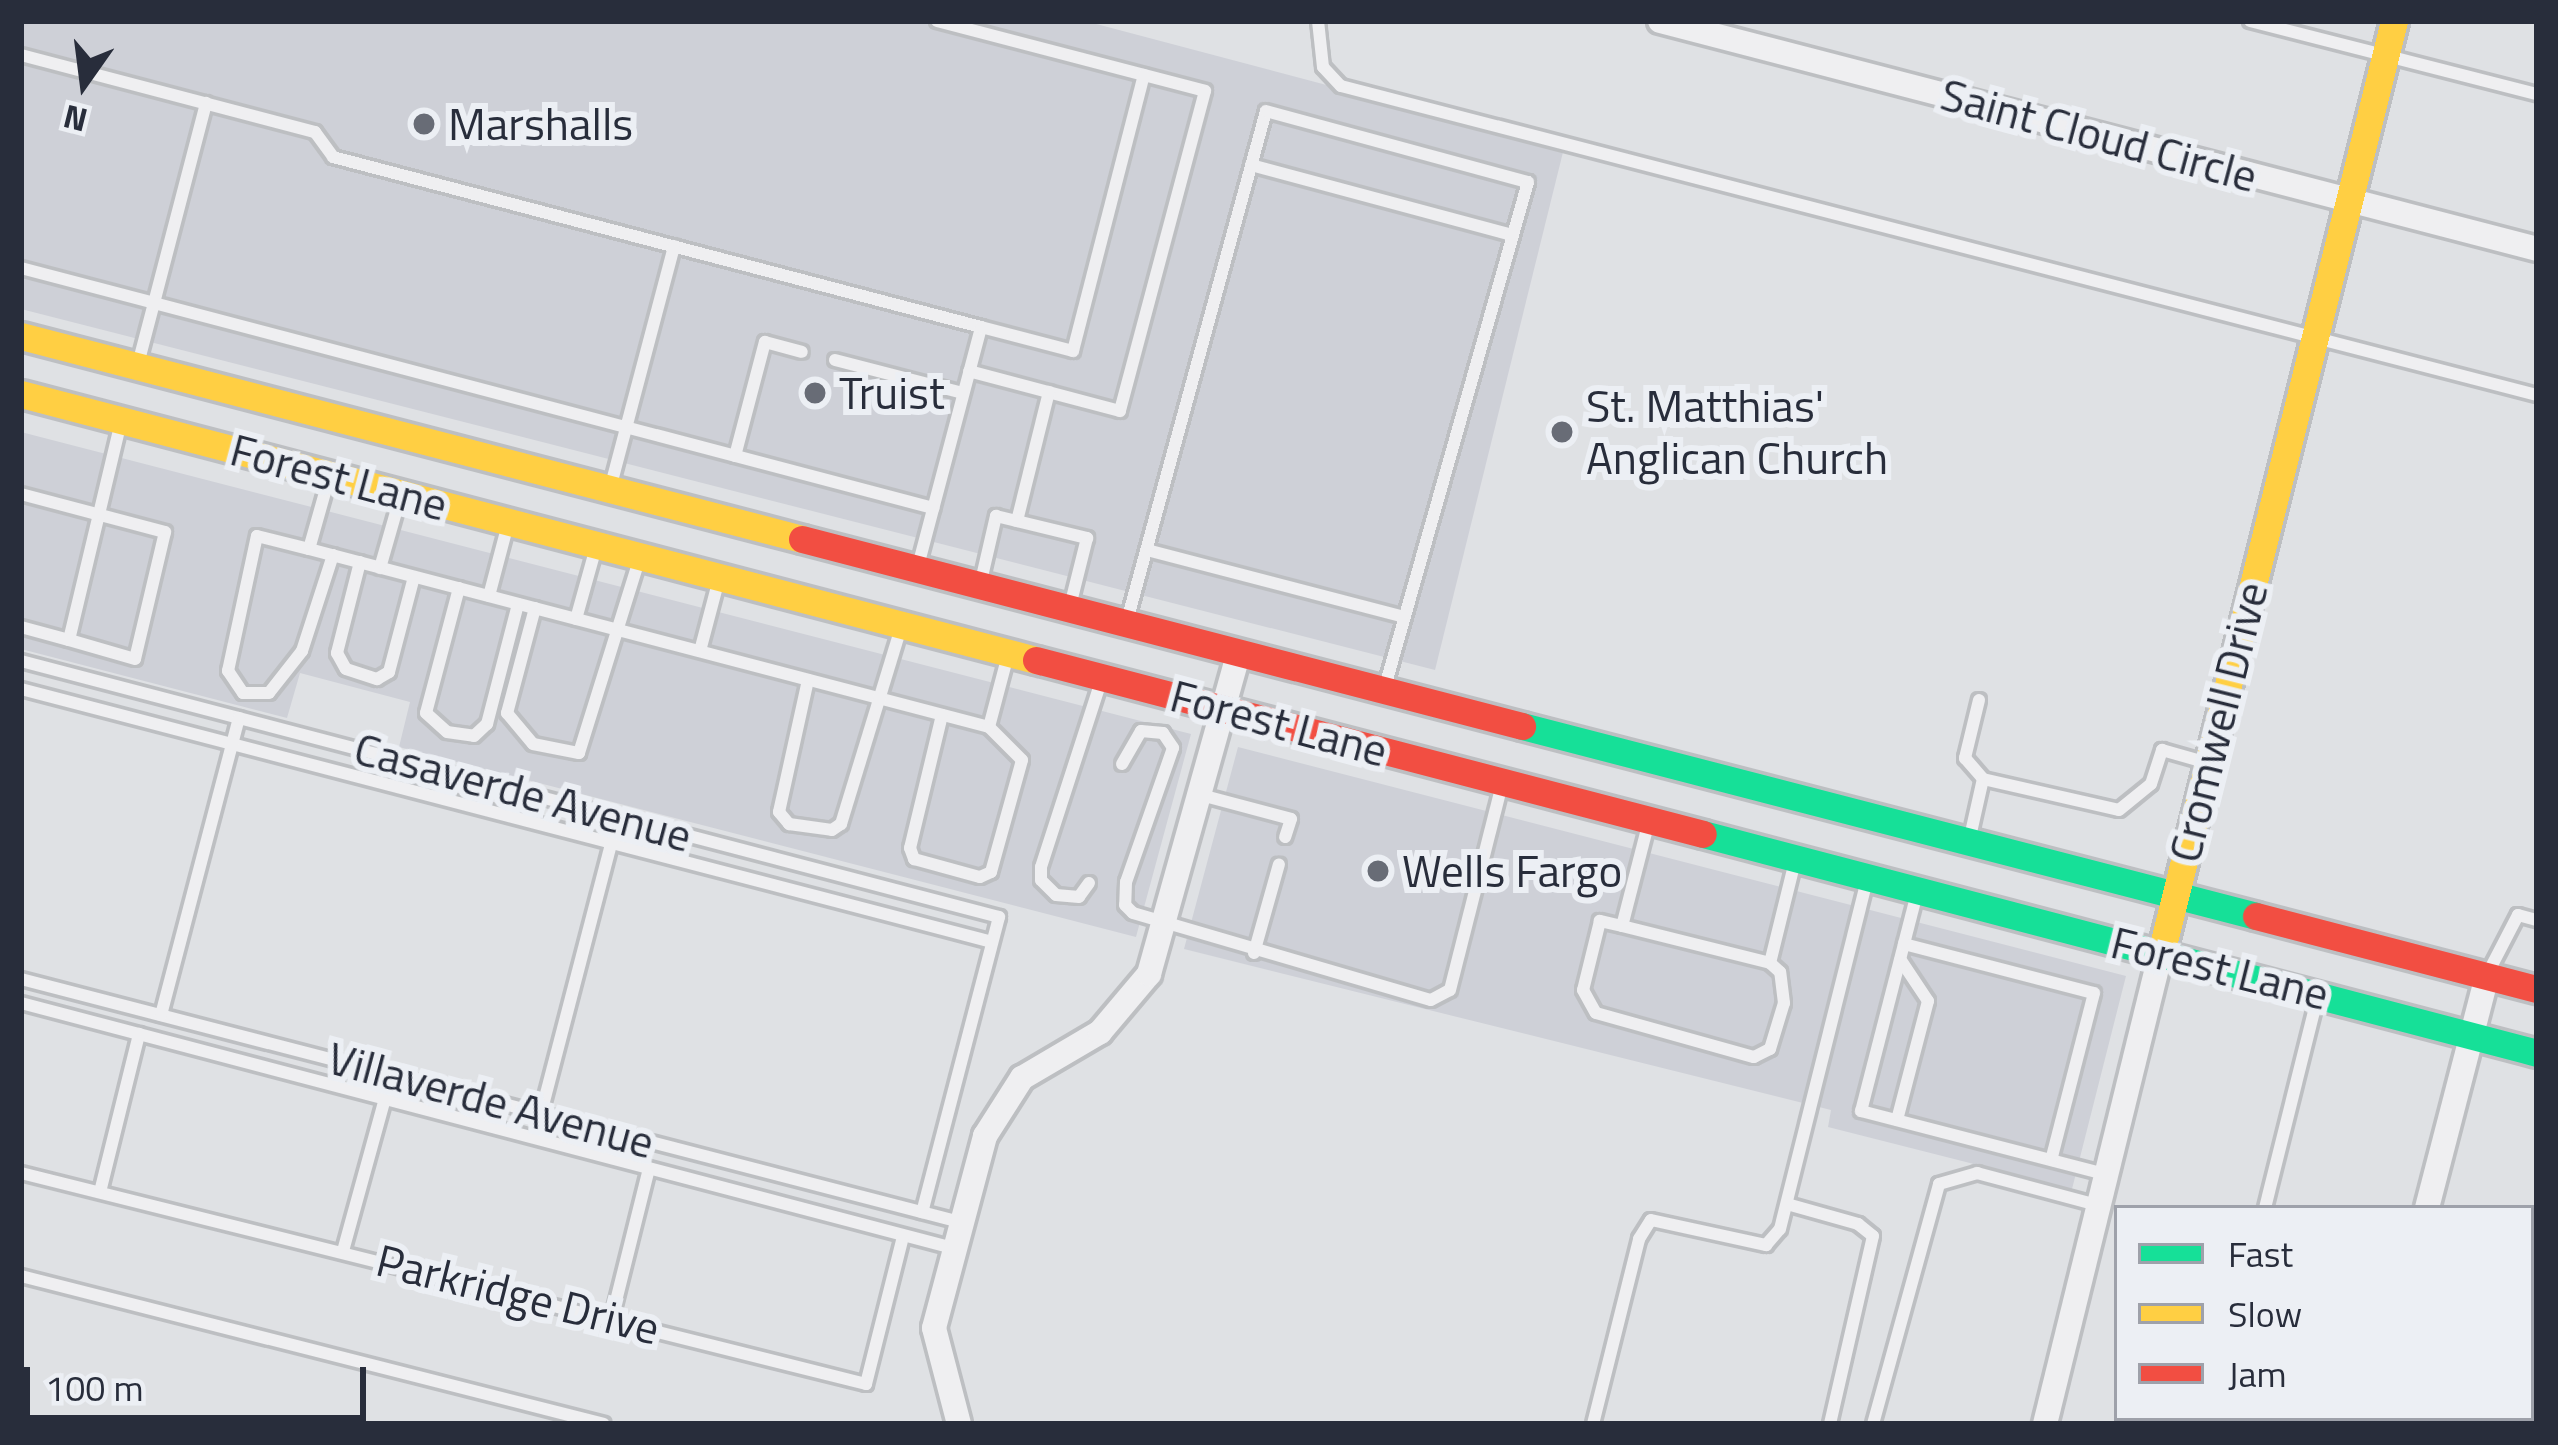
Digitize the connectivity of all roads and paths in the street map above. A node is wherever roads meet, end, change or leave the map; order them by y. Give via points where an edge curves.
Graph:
1 (937, 21) edge
2 (1318, 21) edge
3 (1660, 21) edge
4 (2250, 21) edge
5 (2394, 21) edge
6 (21, 55) edge
7 (2386, 55) junction
8 (1144, 75) junction
9 (2537, 94) edge
10 (206, 103) junction
11 (1251, 165) junction
12 (2350, 200) junction
13 (1513, 235) junction
14 (674, 246) junction
15 (2537, 249) edge
16 (21, 268) edge
17 (154, 303) junction
18 (980, 327) junction
19 (21, 336) edge
20 (2314, 337) junction
21 (802, 352) dead end
22 (835, 360) dead end
23 (137, 365) junction
24 (969, 371) junction
25 (1049, 392) junction
26 (963, 393) junction
27 (21, 394) edge
28 (2537, 395) edge
29 (122, 421) junction
30 (626, 427) junction
31 (735, 456) junction
32 (329, 475) junction
33 (611, 486) junction
34 (21, 494) edge
35 (402, 494) junction
36 (933, 508) junction
37 (98, 515) junction
38 (1017, 521) junction
39 (509, 522) junction
40 (596, 544) junction
41 (309, 549) junction
42 (1147, 550) junction
43 (333, 555) junction
44 (640, 556) junction
45 (360, 562) junction
46 (917, 567) junction
47 (380, 568) junction
48 (414, 577) junction
49 (720, 577) junction
50 (980, 584) junction
51 (459, 588) junction
52 (489, 596) junction
53 (518, 604) junction
54 (1070, 607) junction
55 (535, 608) junction
56 (1404, 617) junction
57 (576, 619) junction
58 (1127, 622) junction
59 (902, 625) junction
60 (21, 627) edge
61 (620, 630) junction
62 (68, 640) junction
63 (700, 651) junction
64 (1008, 652) junction
65 (1239, 652) junction
66 (21, 661) edge
67 (1103, 677) junction
68 (808, 680) junction
69 (21, 689) edge
70 (1384, 690) junction
71 (883, 700) junction
72 (1979, 700) dead end
73 (1225, 709) junction
74 (942, 715) junction
75 (239, 718) junction
76 (1516, 724) junction
77 (989, 727) junction
78 (232, 744) junction
79 (1123, 764) dead end
80 (2209, 764) junction
81 (1983, 779) junction
82 (1503, 781) junction
83 (1201, 795) junction
84 (1811, 802) junction
85 (618, 818) junction
86 (1649, 819) junction
87 (1285, 837) dead end
88 (611, 843) junction
89 (1969, 844) junction
90 (1796, 857) junction
91 (1279, 864) dead end
92 (1868, 876) junction
93 (1089, 884) dead end
94 (1918, 890) junction
95 (2174, 897) junction
96 (2537, 920) edge
97 (1166, 923) junction
98 (1622, 926) junction
99 (992, 943) junction
100 (1904, 944) junction
101 (1255, 953) junction
102 (2161, 953) junction
103 (1900, 959) junction
104 (1770, 963) junction
105 (2487, 976) junction
106 (21, 979) edge
107 (2537, 989) edge
108 (2319, 993) junction
109 (21, 1003) edge
110 (161, 1015) junction
111 (139, 1034) junction
112 (2472, 1036) junction
113 (2537, 1053) edge
114 (385, 1099) junction
115 (541, 1113) junction
116 (1897, 1120) junction
117 (2050, 1160) junction
118 (649, 1169) junction
119 (21, 1172) edge
120 (2110, 1175) junction
121 (100, 1192) junction
122 (1787, 1204) junction
123 (2266, 1205) edge
124 (2428, 1205) edge
125 (2102, 1207) junction
126 (939, 1217) junction
127 (904, 1237) junction
128 (953, 1248) junction
129 (343, 1251) junction
130 (21, 1276) edge
131 (612, 1317) junction
132 (604, 1424) edge
133 (959, 1424) edge
134 (1593, 1424) edge
135 (1830, 1424) edge
136 (1873, 1424) edge
137 (2045, 1424) edge

1 - 8 lane
2 - 20 lane via 1323,67 1341,86
3 - 12 street, Saint Cloud Circle
4 - 7 lane
5 - 7 main road, Cromwell Drive
6 - 10 lane
7 - 9 lane
7 - 12 main road, Cromwell Drive
8 - 18 lane via 1072,351
8 - 25 lane via 1204,91 1120,411
10 - 14 lane via 315,132 333,157
10 - 17 lane
11 - 13 lane
11 - 13 lane via 1266,111 1528,182
11 - 42 lane
12 - 15 street, Saint Cloud Circle
12 - 20 main road, Cromwell Drive
13 - 56 lane
14 - 18 lane
14 - 30 lane
16 - 17 lane
17 - 23 lane
17 - 30 lane
18 - 24 lane
19 - 23 main road, Forest Lane
20 - 28 lane
20 - 80 main road, Cromwell Drive
21 - 31 lane via 765,342
22 - 26 lane
23 - 29 main road
23 - 33 main road, Forest Lane
24 - 25 lane
24 - 26 lane
25 - 38 lane
26 - 36 lane
27 - 29 main road, Forest Lane
29 - 32 main road, Forest Lane
29 - 37 lane
30 - 31 lane
30 - 33 lane
31 - 36 lane
32 - 35 main road, Forest Lane
32 - 41 lane
33 - 40 main road
33 - 46 main road, Forest Lane
34 - 37 lane
35 - 39 main road, Forest Lane
35 - 47 lane
36 - 46 lane
37 - 62 lane
37 - 62 lane via 165,532 135,658
38 - 50 lane via 996,515
38 - 54 lane via 1087,538
39 - 40 main road, Forest Lane
39 - 52 lane
40 - 44 main road, Forest Lane
40 - 57 lane
41 - 43 lane
41 - 43 lane via 257,536 228,671 243,693 269,694 302,651
42 - 56 lane
42 - 58 lane
43 - 45 lane
44 - 49 main road, Forest Lane
44 - 61 lane
45 - 47 lane
45 - 48 lane via 337,653 346,669 377,679 389,672
46 - 50 main road, Forest Lane
46 - 59 main road
47 - 48 lane
48 - 51 lane
49 - 59 main road, Forest Lane
49 - 63 lane
50 - 54 main road, Forest Lane
51 - 52 lane
51 - 53 lane via 427,713 447,732 473,736 487,724
52 - 53 lane
53 - 55 lane
54 - 58 main road, Forest Lane
55 - 57 lane
55 - 61 lane via 507,713 533,744 579,753
56 - 70 lane
57 - 61 lane
58 - 65 main road, Forest Lane
59 - 64 main road, Forest Lane
59 - 71 lane
60 - 62 lane
61 - 63 lane
63 - 68 lane
64 - 67 main road, Forest Lane
64 - 77 lane
65 - 70 main road, Forest Lane
65 - 73 street
66 - 75 lane, Casaverde Avenue
67 - 73 main road, Forest Lane
67 - 93 lane via 1041,867 1041,880 1056,895 1079,898
68 - 71 lane
68 - 71 lane via 778,799 789,824 815,832 841,824
69 - 78 lane, Casaverde Avenue
70 - 76 main road, Forest Lane
71 - 74 lane
72 - 81 lane via 1965,758
73 - 82 main road, Forest Lane
73 - 83 street
74 - 77 lane
74 - 77 lane via 910,848 914,859 980,877 991,872 1022,760
75 - 78 lane
75 - 85 lane, Casaverde Avenue
76 - 82 main road
76 - 84 main road, Forest Lane
78 - 88 lane, Casaverde Avenue
78 - 110 lane
79 - 97 lane via 1141,731 1170,740 1173,762 1124,896 1133,913
80 - 81 lane via 2162,750 2151,784 2119,810
80 - 95 main road, Cromwell Drive
81 - 89 lane
82 - 86 main road, Forest Lane
82 - 101 lane via 1450,990 1436,1000
83 - 87 lane via 1291,819
83 - 97 street
84 - 89 main road, Forest Lane
84 - 90 main road
85 - 88 lane
85 - 99 lane, Casaverde Avenue via 999,917
86 - 90 main road, Forest Lane
86 - 98 lane
88 - 99 lane, Casaverde Avenue
88 - 115 lane
89 - 95 main road, Forest Lane
90 - 92 main road, Forest Lane
90 - 104 lane
91 - 101 lane
92 - 94 main road, Forest Lane
92 - 122 lane
94 - 100 lane
94 - 102 main road, Forest Lane
95 - 102 main road, Cromwell Drive
95 - 105 main road, Forest Lane
96 - 105 lane via 2518,915
97 - 101 lane
97 - 126 street via 1134,1000 1100,1032 1022,1078
98 - 104 lane
98 - 104 lane via 1600,921 1583,990 1596,1013 1754,1057 1770,1049 1784,1003 1780,972
99 - 126 lane, Casaverde Avenue
100 - 103 lane
100 - 117 lane via 2094,993
102 - 108 main road, Forest Lane
102 - 120 street, Cromwell Drive
103 - 116 lane via 1928,1001
103 - 116 lane via 1861,1111
105 - 107 main road, Forest Lane
105 - 112 street
106 - 110 lane, Villaverde Avenue
108 - 112 main road, Forest Lane
108 - 123 lane
109 - 111 lane
110 - 115 lane, Villaverde Avenue
111 - 114 lane
111 - 121 lane
112 - 113 main road, Forest Lane
112 - 124 street
114 - 118 lane
114 - 129 lane
115 - 126 lane, Villaverde Avenue
116 - 117 lane
117 - 120 lane
118 - 127 lane
118 - 131 lane
119 - 121 lane, Parkridge Drive
120 - 125 street, Cromwell Drive
121 - 129 lane, Parkridge Drive
122 - 134 lane via 1766,1245 1651,1220 1639,1238
122 - 135 lane via 1858,1224 1873,1236
125 - 136 lane via 1977,1173 1940,1184
125 - 137 street, Cromwell Drive
126 - 128 street
127 - 128 lane
127 - 131 lane, Parkridge Drive via 866,1384
128 - 133 street via 934,1328
129 - 131 lane, Parkridge Drive
130 - 132 lane

